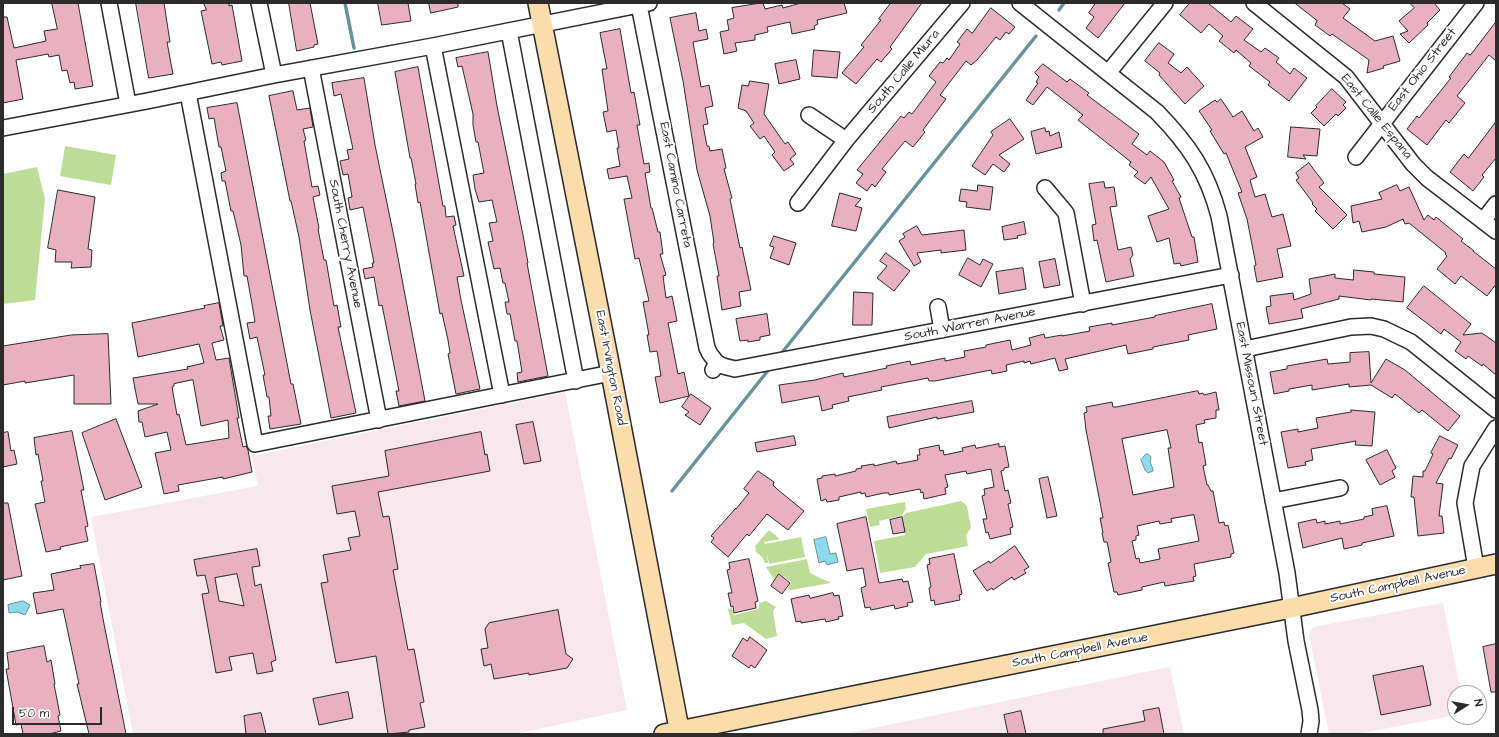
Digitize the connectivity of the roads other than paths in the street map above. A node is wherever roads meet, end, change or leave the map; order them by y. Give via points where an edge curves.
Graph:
1 (109, 3) edge
2 (259, 3) edge
3 (538, 3) edge
4 (962, 3) edge
5 (1020, 3) edge
6 (1165, 3) edge
7 (1254, 3) edge
8 (1476, 3) edge
9 (644, 4) edge
10 (542, 25) junction
11 (509, 31) junction
12 (433, 46) junction
13 (311, 68) junction
14 (1108, 73) junction
15 (274, 75) junction
16 (188, 93) junction
17 (128, 104) junction
18 (809, 115) dead end
19 (1382, 123) junction
20 (3, 128) edge
21 (846, 140) junction
22 (1356, 157) dead end
23 (1045, 188) dead end
24 (798, 203) dead end
25 (1496, 204) edge
26 (1483, 221) junction
27 (1496, 231) edge
28 (1231, 275) junction
29 (1084, 304) junction
30 (938, 307) dead end
31 (942, 330) junction
32 (1245, 349) junction
33 (715, 367) joint
34 (612, 373) junction
35 (576, 380) junction
36 (502, 395) junction
37 (1496, 410) edge
38 (379, 420) junction
39 (1496, 428) edge
40 (1340, 488) dead end
41 (1273, 501) junction
42 (1496, 564) edge
43 (1476, 568) junction
44 (1291, 608) junction
45 (674, 733) edge
46 (1309, 734) edge

1 - 17 street
2 - 15 street
3 - 10 main road, East Irvington Road
4 - 21 street, South Calle Miura
5 - 14 street
6 - 14 street
7 - 19 street, East Calle Espana via 1346,77
8 - 19 street, East Ohio Street
9 - 10 street
9 - 33 street, East Camino Carreta via 707,348
10 - 11 street
10 - 34 main road, East Irvington Road
11 - 12 street
11 - 35 street
12 - 13 street
12 - 36 street
13 - 15 street
13 - 38 street, South Cherry Avenue
14 - 28 street, East Missouri Street via 1156,112 1174,130 1198,162 1214,198
15 - 16 street
16 - 17 street
16 - 38 street via 255,444
17 - 20 street
18 - 21 street
19 - 22 street, East Ohio Street
19 - 26 street, East Calle Espana via 1427,178
21 - 24 street, South Calle Miura
23 - 29 street via 1066,213
25 - 26 street
26 - 27 street, East Calle Espana
28 - 29 street, South Warren Avenue
28 - 32 street, East Missouri Street
29 - 31 street, South Warren Avenue
30 - 31 street
31 - 33 street, South Warren Avenue via 735,369
32 - 37 street via 1351,327 1371,326 1384,329 1411,342
32 - 41 street, East Missouri Street
34 - 35 street
34 - 45 main road, East Irvington Road
35 - 36 street
36 - 38 street
39 - 43 street via 1472,466 1465,503
40 - 41 street
41 - 44 street, East Missouri Street
42 - 43 main road, South Campbell Avenue
43 - 44 main road, South Campbell Avenue
44 - 45 main road, South Campbell Avenue
44 - 46 street, East Missouri Street via 1310,710

